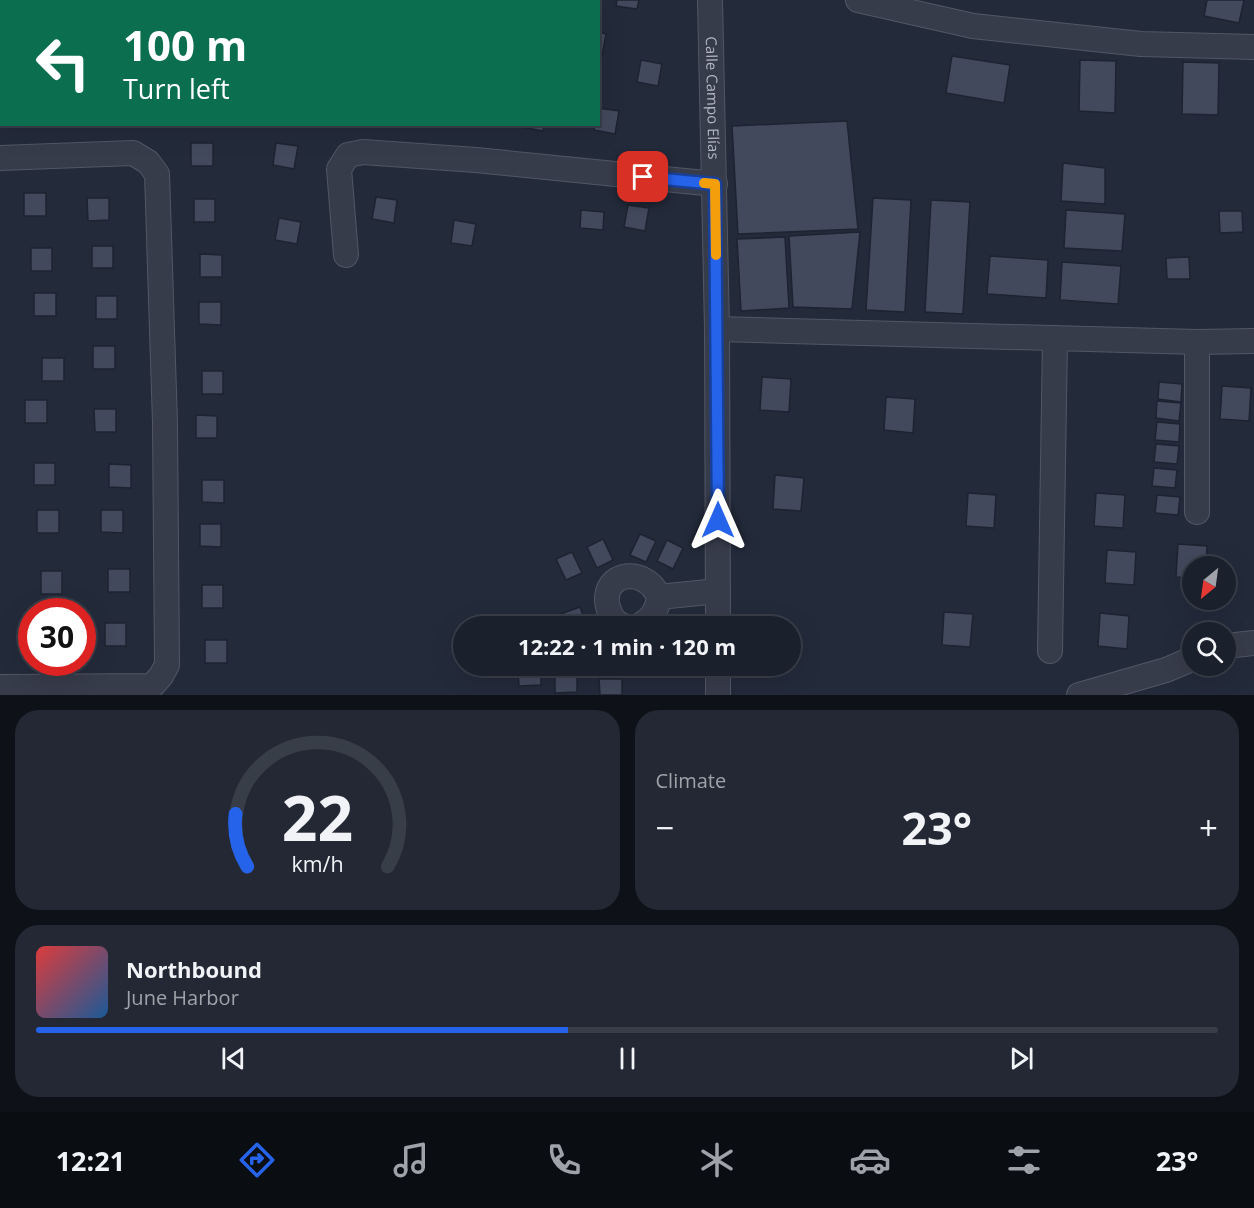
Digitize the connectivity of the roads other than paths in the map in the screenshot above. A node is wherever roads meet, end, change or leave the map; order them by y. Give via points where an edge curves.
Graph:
1 (710, 0) edge
2 (858, 0) edge
3 (1254, 47) edge
4 (0, 158) edge
5 (715, 184) junction
6 (346, 255) dead end
7 (717, 329) junction
8 (1055, 338) junction
9 (1254, 341) edge
10 (1197, 342) junction
11 (1197, 512) dead end
12 (718, 591) junction
13 (659, 597) junction
14 (611, 616) edge
15 (651, 616) edge
16 (718, 616) edge
17 (1254, 643) edge
18 (1236, 645) edge
19 (1050, 651) dead end
20 (1182, 663) edge
21 (718, 676) edge
22 (0, 687) edge
23 (718, 695) edge
24 (1079, 695) edge

1 - 5 street, Calle Campo Elías
2 - 3 street via 974,26 1141,44
4 - 22 street via 133,153 148,162 157,174 167,654 165,671 152,686
5 - 6 street via 476,160 348,154 339,169
5 - 7 street, Calle Campo Elías
7 - 8 street
7 - 12 street, Calle Campo Elías
8 - 10 street
8 - 19 street
9 - 10 street
10 - 11 street
12 - 13 street
12 - 16 street, Calle Campo Elías
13 - 14 street via 642,580 619,578 606,593
13 - 15 street
17 - 18 street
20 - 24 street
21 - 23 street

